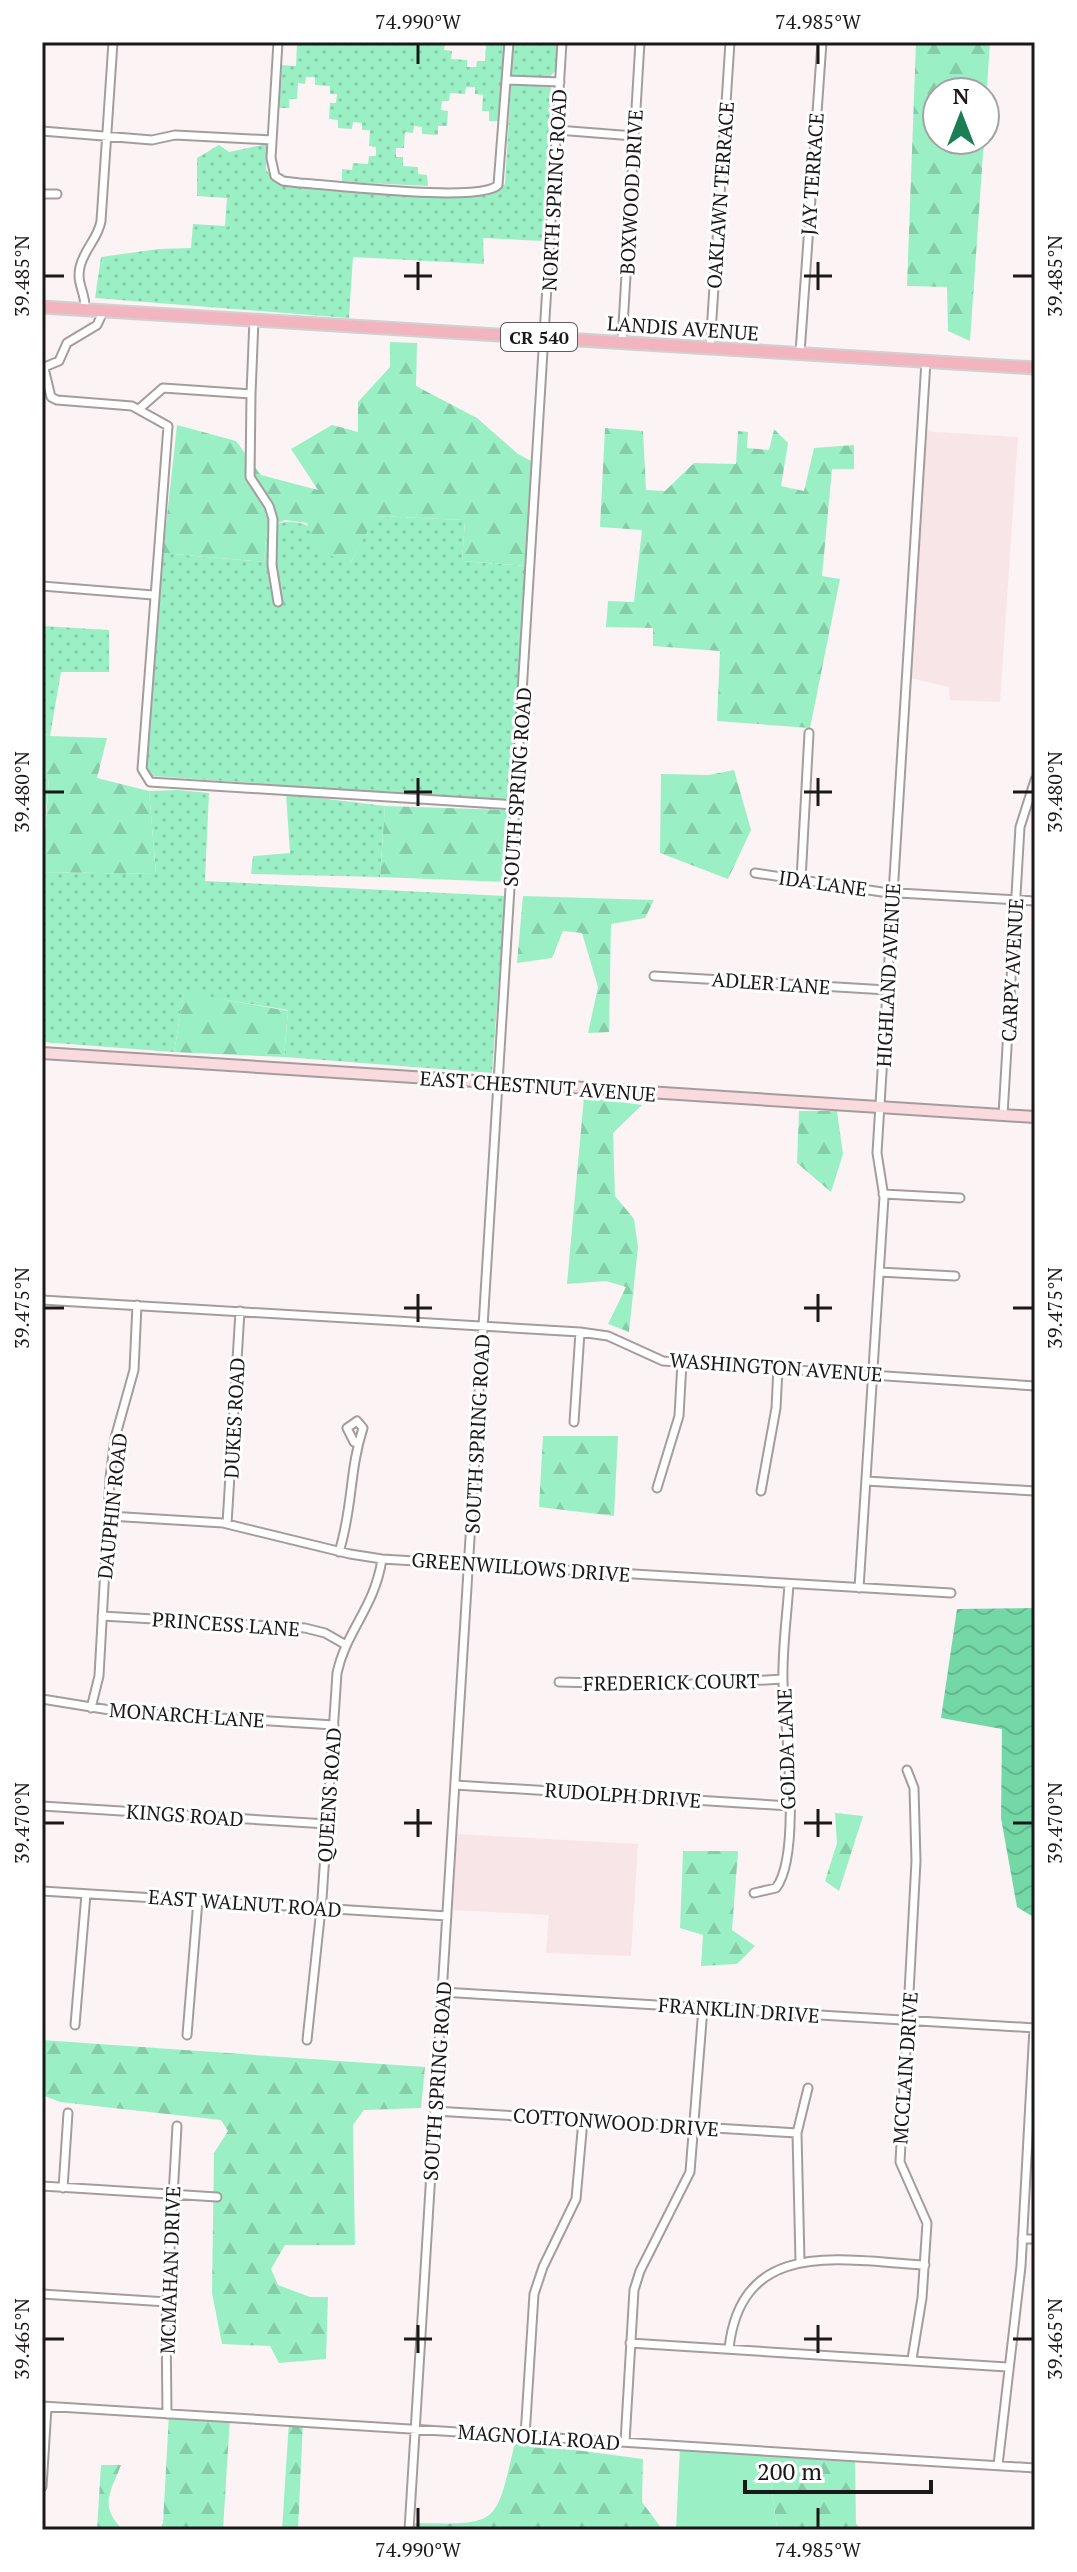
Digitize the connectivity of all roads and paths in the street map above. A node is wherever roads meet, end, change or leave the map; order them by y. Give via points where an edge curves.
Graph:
1 (113, 42) edge
2 (278, 42) edge
3 (509, 42) edge
4 (562, 42) edge
5 (640, 42) edge
6 (730, 42) edge
7 (822, 42) edge
8 (507, 80) junction
9 (560, 82) junction
10 (557, 130) junction
11 (42, 131) edge
12 (634, 136) junction
13 (106, 137) junction
14 (272, 140) junction
15 (42, 194) edge
16 (57, 194) dead end
17 (42, 307) edge
18 (85, 309) junction
19 (104, 310) junction
20 (254, 319) junction
21 (545, 337) junction
22 (622, 342) junction
23 (710, 348) junction
24 (800, 353) junction
25 (926, 361) junction
26 (43, 368) edge
27 (1035, 368) edge
28 (251, 394) junction
29 (139, 409) junction
30 (42, 586) edge
31 (153, 595) junction
32 (278, 602) dead end
33 (809, 733) dead end
34 (1035, 780) edge
35 (516, 805) junction
36 (755, 873) dead end
37 (801, 880) junction
38 (893, 893) junction
39 (1016, 900) junction
40 (1035, 901) edge
41 (654, 976) dead end
42 (887, 990) junction
43 (42, 1053) edge
44 (499, 1084) junction
45 (880, 1108) junction
46 (1003, 1115) junction
47 (1035, 1117) edge
48 (883, 1194) junction
49 (960, 1198) dead end
50 (879, 1272) junction
51 (955, 1276) dead end
52 (42, 1300) edge
53 (137, 1305) junction
54 (240, 1311) junction
55 (483, 1326) junction
56 (580, 1332) junction
57 (682, 1362) junction
58 (778, 1368) junction
59 (872, 1374) junction
60 (1035, 1386) edge
61 (574, 1422) dead end
62 (354, 1442) dead end
63 (866, 1481) junction
64 (657, 1488) dead end
65 (761, 1491) dead end
66 (1035, 1491) edge
67 (109, 1516) junction
68 (227, 1524) junction
69 (339, 1552) junction
70 (382, 1559) junction
71 (469, 1564) junction
72 (789, 1584) junction
73 (859, 1588) junction
74 (951, 1593) dead end
75 (102, 1616) junction
76 (346, 1645) junction
77 (783, 1679) junction
78 (559, 1682) dead end
79 (42, 1699) edge
80 (91, 1708) junction
81 (334, 1725) junction
82 (907, 1770) dead end
83 (455, 1785) junction
84 (42, 1806) edge
85 (790, 1806) junction
86 (327, 1824) junction
87 (42, 1891) edge
88 (754, 1893) dead end
89 (86, 1894) junction
90 (198, 1900) junction
91 (320, 1908) junction
92 (447, 1916) junction
93 (442, 1992) junction
94 (703, 2008) junction
95 (909, 2020) junction
96 (75, 2025) dead end
97 (1034, 2028) edge
98 (187, 2035) dead end
99 (307, 2040) dead end
100 (808, 2088) dead end
101 (435, 2111) junction
102 (68, 2113) dead end
103 (583, 2120) junction
104 (177, 2126) dead end
105 (695, 2127) junction
106 (797, 2133) junction
107 (1031, 2133) edge
108 (42, 2186) edge
109 (63, 2188) junction
110 (173, 2194) junction
111 (217, 2197) dead end
112 (1022, 2239) junction
113 (1035, 2239) edge
114 (800, 2261) junction
115 (925, 2265) junction
116 (42, 2294) edge
117 (167, 2302) junction
118 (630, 2343) junction
119 (729, 2348) junction
120 (912, 2359) junction
121 (1007, 2367) junction
122 (45, 2406) edge
123 (167, 2414) junction
124 (415, 2429) junction
125 (525, 2436) junction
126 (625, 2442) junction
127 (998, 2465) junction
128 (1035, 2468) edge
129 (42, 2487) edge
130 (409, 2530) edge

1 - 13 street
2 - 14 street
3 - 8 street
4 - 9 street, NORTH SPRING ROAD
5 - 12 street, BOXWOOD DRIVE
6 - 23 street, OAKLAWN TERRACE
7 - 24 street, JAY TERRACE
8 - 9 street
8 - 14 street via 501,175 498,185 487,192 283,181 272,170
9 - 10 street, NORTH SPRING ROAD
10 - 12 street
10 - 21 street, NORTH SPRING ROAD
11 - 13 street
12 - 22 street, BOXWOOD DRIVE
13 - 14 street
13 - 18 street via 98,237 80,264 78,286 86,297
15 - 16 street
17 - 18 main road, LANDIS AVENUE / CR 540
18 - 19 main road, LANDIS AVENUE / CR 540
19 - 20 main road, LANDIS AVENUE / CR 540
19 - 26 street via 97,325 70,340 59,361
20 - 21 main road, LANDIS AVENUE / CR 540
20 - 28 street
21 - 22 main road, LANDIS AVENUE / CR 540
21 - 35 street, SOUTH SPRING ROAD
22 - 23 main road, LANDIS AVENUE / CR 540
23 - 24 main road, LANDIS AVENUE / CR 540
24 - 25 main road, LANDIS AVENUE / CR 540
25 - 27 main road, LANDIS AVENUE / CR 540
25 - 38 street, HIGHLAND AVENUE
26 - 29 street via 51,397 57,400 114,402
28 - 29 street via 163,388
28 - 32 street via 250,477 273,519
29 - 31 street via 162,420 168,432
30 - 31 street
31 - 35 street via 142,769 150,782
33 - 37 street
34 - 39 street, CARPY AVENUE via 1020,827
35 - 44 street, SOUTH SPRING ROAD
36 - 37 street, IDA LANE
37 - 38 street, IDA LANE
38 - 39 street, IDA LANE
38 - 42 street, HIGHLAND AVENUE
39 - 40 street, IDA LANE
39 - 46 street, CARPY AVENUE
41 - 42 street, ADLER LANE
42 - 45 street, HIGHLAND AVENUE
43 - 44 street, EAST CHESTNUT AVENUE
44 - 45 street, EAST CHESTNUT AVENUE
44 - 55 street, SOUTH SPRING ROAD
45 - 46 street, EAST CHESTNUT AVENUE
45 - 48 street, HIGHLAND AVENUE via 877,1163
46 - 47 street, EAST CHESTNUT AVENUE
48 - 49 street
48 - 50 street, HIGHLAND AVENUE
50 - 51 street
50 - 59 street, HIGHLAND AVENUE
52 - 53 street, WASHINGTON AVENUE
53 - 54 street, WASHINGTON AVENUE
53 - 67 street, DAUPHIN ROAD via 134,1370 115,1438
54 - 55 street, WASHINGTON AVENUE
54 - 68 street, DUKES ROAD
55 - 56 street, WASHINGTON AVENUE
55 - 71 street, SOUTH SPRING ROAD
56 - 57 street, WASHINGTON AVENUE via 608,1336 663,1361
56 - 61 street
57 - 58 street, WASHINGTON AVENUE
57 - 64 street via 680,1410
58 - 59 street, WASHINGTON AVENUE
58 - 65 street
59 - 60 street, WASHINGTON AVENUE
59 - 63 street, HIGHLAND AVENUE
62 - 69 street via 347,1428 357,1421 363,1428 353,1456 350,1510
63 - 66 street
63 - 73 street, HIGHLAND AVENUE
67 - 68 street, GREENWILLOWS DRIVE
67 - 75 street, DAUPHIN ROAD
68 - 69 street, GREENWILLOWS DRIVE
69 - 70 street, GREENWILLOWS DRIVE
70 - 71 street, GREENWILLOWS DRIVE
70 - 76 street, QUEENS ROAD via 370,1606
71 - 72 street, GREENWILLOWS DRIVE
71 - 83 street, SOUTH SPRING ROAD
72 - 73 street, GREENWILLOWS DRIVE
72 - 77 street, GOLDA LANE
73 - 74 street, GREENWILLOWS DRIVE
75 - 76 street, PRINCESS LANE via 305,1628
75 - 80 street, DAUPHIN ROAD via 99,1676
76 - 81 street, QUEENS ROAD via 337,1673
77 - 78 street, FREDERICK COURT via 662,1685
77 - 85 street, GOLDA LANE
79 - 80 street, MONARCH LANE
80 - 81 street, MONARCH LANE
81 - 86 street, QUEENS ROAD
82 - 95 street, MCCLAIN DRIVE via 914,1788 916,1828
83 - 85 street, RUDOLPH DRIVE
83 - 92 street, SOUTH SPRING ROAD
84 - 86 street, KINGS ROAD
85 - 88 street, GOLDA LANE via 784,1874 770,1892
86 - 91 street, QUEENS ROAD
87 - 89 street, EAST WALNUT ROAD
89 - 90 street, EAST WALNUT ROAD
89 - 96 street
90 - 91 street, EAST WALNUT ROAD
90 - 98 street
91 - 92 street, EAST WALNUT ROAD
91 - 99 street, QUEENS ROAD
92 - 93 street, SOUTH SPRING ROAD
93 - 94 street, FRANKLIN DRIVE
93 - 101 street, SOUTH SPRING ROAD
94 - 95 street, FRANKLIN DRIVE
94 - 105 street
95 - 97 street, FRANKLIN DRIVE
95 - 115 street, MCCLAIN DRIVE via 900,2162 927,2223
97 - 107 street
100 - 106 street
101 - 103 street, COTTONWOOD DRIVE
101 - 124 street, SOUTH SPRING ROAD
102 - 109 street
103 - 105 street, COTTONWOOD DRIVE
103 - 125 street via 576,2199 534,2294
104 - 110 street, MCMAHAN DRIVE
105 - 106 street, COTTONWOOD DRIVE
105 - 118 street via 687,2179 634,2290
106 - 114 street
107 - 112 street
108 - 109 street
109 - 110 street
110 - 111 street
110 - 117 street, MCMAHAN DRIVE
112 - 113 street
112 - 121 street
114 - 115 street
114 - 119 street via 750,2290 736,2312
115 - 120 street, MCCLAIN DRIVE
116 - 117 street
117 - 123 street, MCMAHAN DRIVE
118 - 119 street
118 - 126 street
119 - 120 street
120 - 121 street
121 - 127 street
122 - 123 street, MAGNOLIA ROAD
122 - 129 street
123 - 124 street, MAGNOLIA ROAD
124 - 125 street, MAGNOLIA ROAD
124 - 130 street, SOUTH SPRING ROAD
125 - 126 street, MAGNOLIA ROAD
126 - 127 street, MAGNOLIA ROAD
127 - 128 street, MAGNOLIA ROAD

